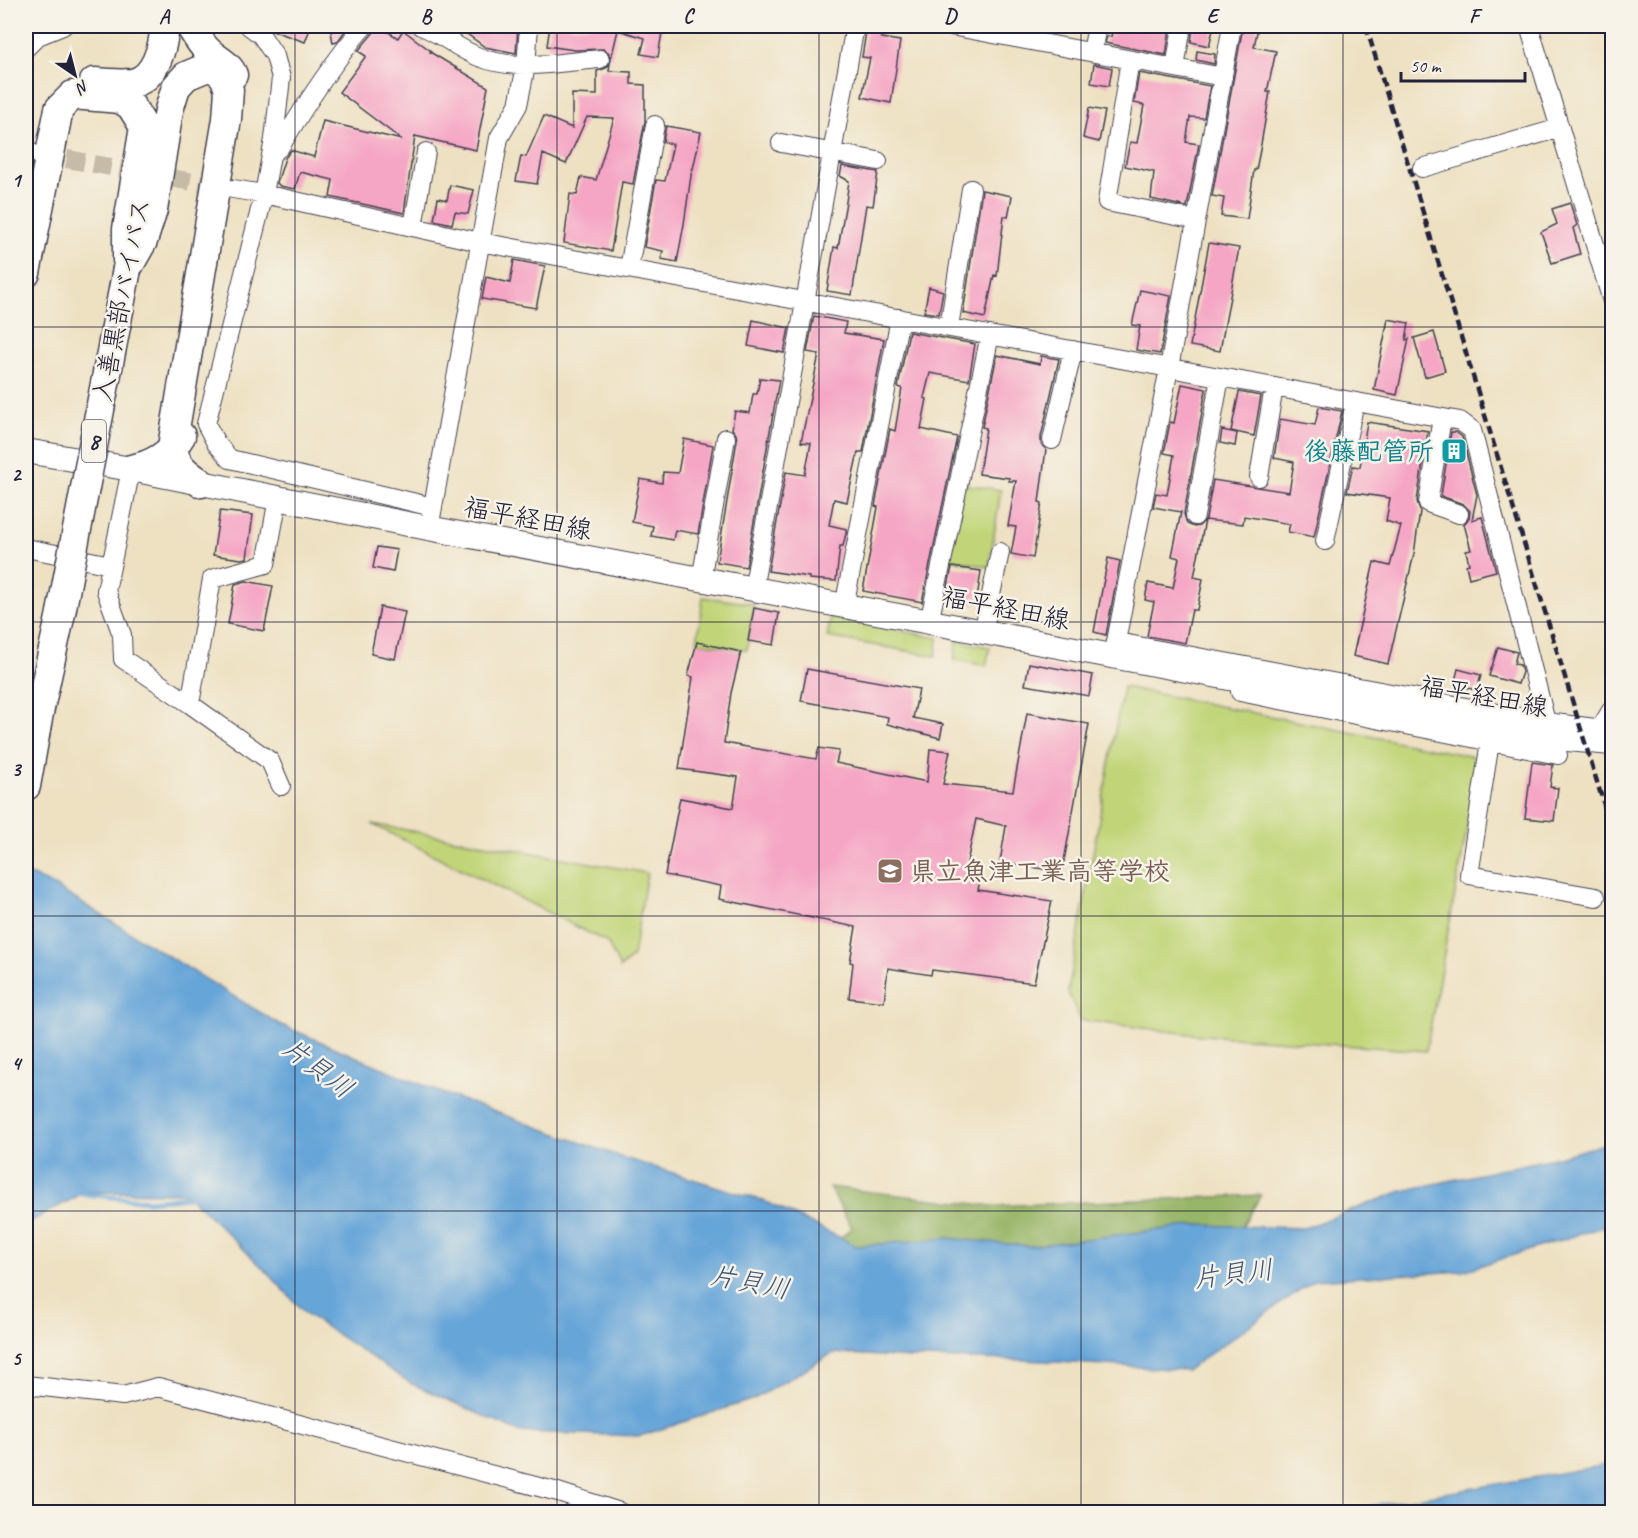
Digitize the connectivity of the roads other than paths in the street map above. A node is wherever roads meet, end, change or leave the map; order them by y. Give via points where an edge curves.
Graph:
1 (63, 26) edge
2 (165, 26) edge
3 (174, 26) edge
4 (190, 26) edge
5 (249, 26) edge
6 (364, 26) edge
7 (421, 26) edge
8 (529, 26) edge
9 (855, 26) edge
10 (951, 26) edge
11 (1097, 26) edge
12 (1182, 26) edge
13 (1232, 26) edge
14 (1528, 26) edge
15 (26, 47) edge
16 (1092, 52) junction
17 (600, 59) dead end
18 (1130, 60) junction
19 (526, 66) junction
20 (1175, 68) junction
21 (1223, 77) junction
22 (655, 125) dead end
23 (1560, 128) junction
24 (781, 143) dead end
25 (426, 152) dead end
26 (832, 153) junction
27 (271, 155) junction
28 (878, 161) dead end
29 (1422, 168) dead end
30 (233, 189) tunnel mouth
31 (971, 189) dead end
32 (264, 194) junction
33 (1197, 220) junction
34 (413, 227) junction
35 (26, 237) edge
36 (480, 242) junction
37 (127, 268) junction
38 (629, 268) junction
39 (26, 273) edge
40 (805, 300) junction
41 (1612, 301) edge
42 (900, 318) junction
43 (949, 327) junction
44 (990, 334) junction
45 (1073, 350) junction
46 (1169, 368) junction
47 (1220, 377) junction
48 (1274, 387) junction
49 (1354, 402) junction
50 (1442, 418) junction
51 (726, 438) dead end
52 (1052, 440) dead end
53 (26, 441) edge
54 (26, 451) edge
55 (171, 458) junction
56 (1259, 477) dead end
57 (278, 498) junction
58 (1459, 514) dead end
59 (1195, 516) dead end
60 (431, 518) junction
61 (390, 520) junction
62 (1325, 541) dead end
63 (26, 548) edge
64 (1000, 552) dead end
65 (111, 565) junction
66 (701, 580) junction
67 (753, 590) junction
68 (844, 607) junction
69 (929, 623) junction
70 (983, 633) junction
71 (1114, 655) junction
72 (189, 704) junction
73 (1612, 708) edge
74 (1546, 722) junction
75 (1608, 734) edge
76 (1490, 742) junction
77 (1558, 755) dead end
78 (26, 786) edge
79 (281, 786) dead end
80 (1596, 897) dead end
81 (26, 1384) edge
82 (620, 1512) edge

1 - 15 street via 38,36
2 - 35 highway via 156,64 134,83 79,82 60,94 43,145
3 - 37 highway, 入善黒部バイパス / 8
4 - 55 highway via 210,53 231,70 239,97
5 - 27 street via 261,35 275,56 281,78
6 - 27 street
7 - 19 street via 481,58
8 - 19 street
9 - 26 street
10 - 16 street
11 - 16 street
12 - 20 street
13 - 21 street
14 - 23 street
16 - 18 street
17 - 19 street
18 - 20 street
18 - 33 street via 1107,202
19 - 36 street via 518,105 499,138
20 - 21 street
21 - 33 street
22 - 38 street
23 - 29 street
23 - 41 street
24 - 26 street
25 - 34 street
26 - 28 street
26 - 40 street
27 - 32 street
30 - 32 street
31 - 43 street
32 - 34 street
32 - 60 street via 206,424 231,459
33 - 46 street
34 - 36 street
36 - 38 street
36 - 60 street
37 - 39 highway via 127,229 144,127 131,106 120,99 74,95 59,109
37 - 55 highway via 143,241 153,210 176,87 186,76 214,68 224,76 229,90 227,119
37 - 78 highway, 入善黒部バイパス / 8, bridge
38 - 40 street
40 - 42 street
40 - 67 street
42 - 43 street
42 - 68 street
43 - 44 street
44 - 45 street
44 - 69 street
45 - 46 street
45 - 52 street
46 - 47 street
46 - 71 street
47 - 48 street
47 - 59 street
48 - 49 street
48 - 56 street
49 - 50 street
49 - 62 street
50 - 58 street via 1428,503
50 - 74 street via 1460,421 1472,430
51 - 66 street
53 - 55 main road, 福平経田線
54 - 55 main road, 福平経田線
55 - 57 main road, 福平経田線
55 - 61 main road, 福平経田線
55 - 65 street
57 - 61 main road, 福平経田線
57 - 72 street via 266,564 212,579
60 - 61 main road, 福平経田線
60 - 66 main road, 福平経田線
63 - 65 street
64 - 70 street
65 - 72 street via 106,591 122,635 123,659
66 - 67 main road, 福平経田線
67 - 68 main road, 福平経田線
68 - 69 main road, 福平経田線
69 - 70 main road, 福平経田線
70 - 71 main road, 福平経田線
71 - 74 street
71 - 75 main road, 福平経田線 via 1523,735
71 - 76 street
72 - 79 street via 270,761
73 - 75 street
74 - 75 street
76 - 77 street
76 - 80 street via 1469,875
81 - 82 street via 123,1396 158,1387 558,1492

